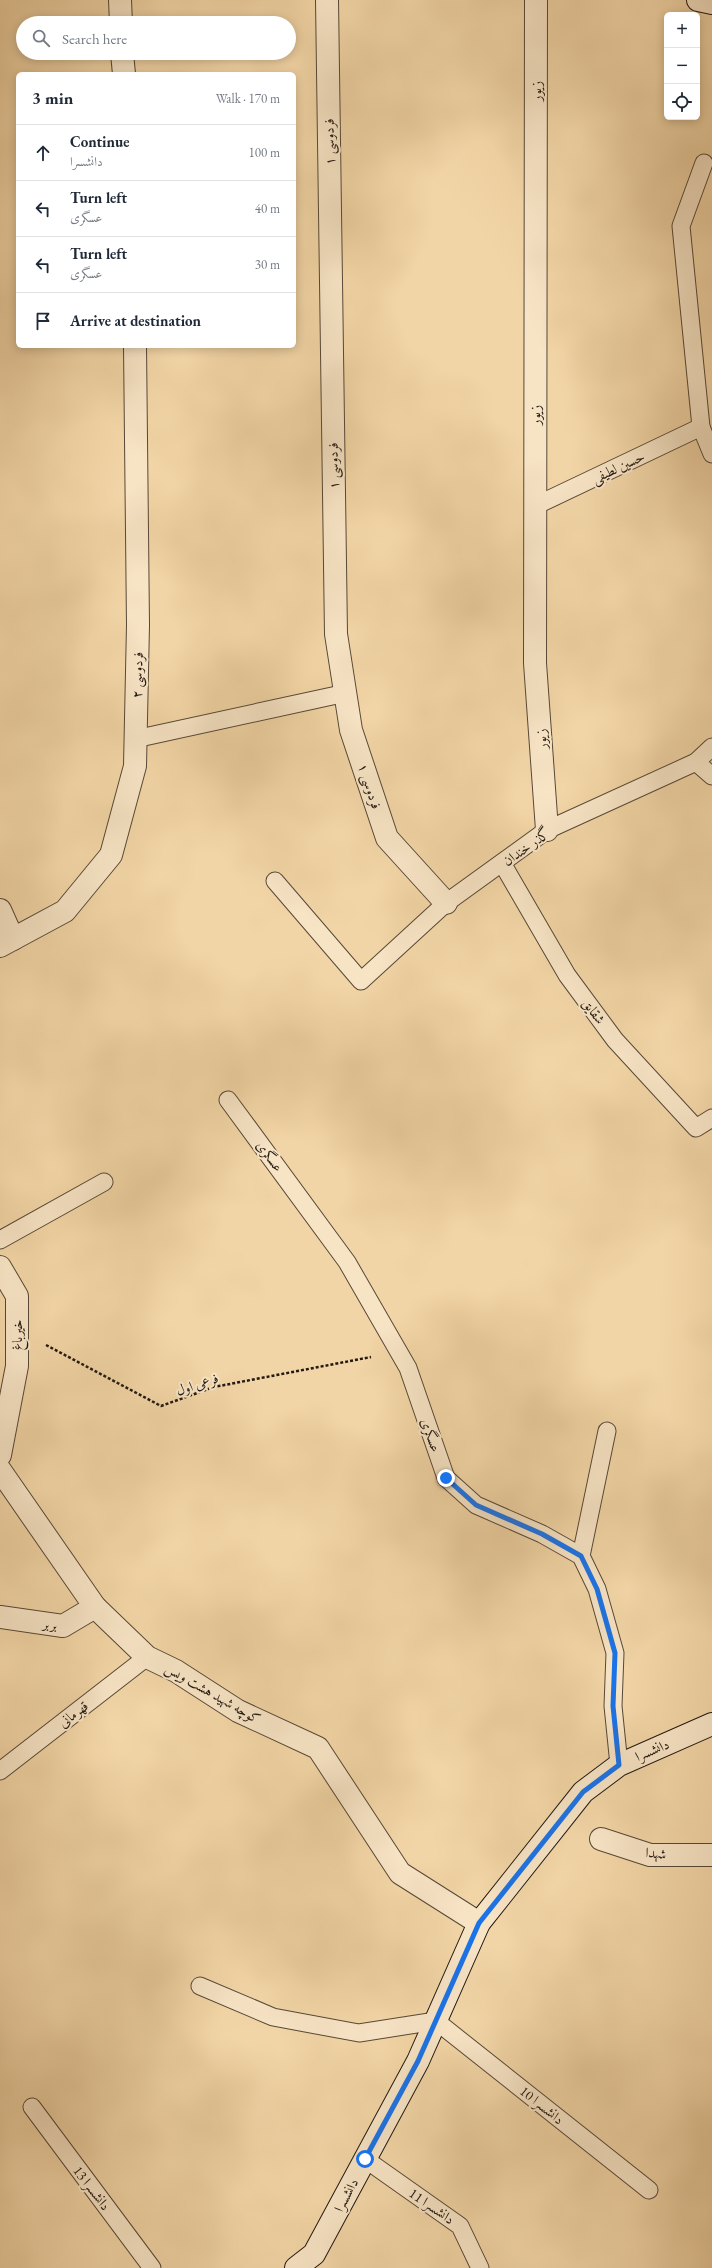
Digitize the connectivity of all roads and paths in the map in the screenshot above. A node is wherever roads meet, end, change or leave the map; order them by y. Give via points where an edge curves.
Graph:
1 (120, 0) edge
2 (327, 0) edge
3 (536, 0) edge
4 (698, 0) edge
5 (712, 3) edge
6 (121, 16) edge
7 (123, 60) edge
8 (124, 72) edge
9 (704, 163) dead end
10 (135, 348) edge
11 (702, 427) junction
12 (712, 454) edge
13 (535, 506) junction
14 (346, 693) junction
15 (135, 739) junction
16 (712, 747) edge
17 (696, 762) junction
18 (712, 776) edge
19 (548, 830) junction
20 (502, 864) junction
21 (275, 881) dead end
22 (446, 903) junction
23 (0, 910) edge
24 (6, 942) edge
25 (228, 1100) dead end
26 (712, 1118) edge
27 (104, 1182) dead end
28 (0, 1240) edge
29 (0, 1267) edge
30 (17, 1330) junction
31 (399, 1352) junction
32 (607, 1431) dead end
33 (0, 1454) edge
34 (0, 1470) edge
35 (581, 1556) junction
36 (95, 1607) junction
37 (0, 1617) edge
38 (147, 1657) junction
39 (712, 1724) edge
40 (619, 1765) junction
41 (0, 1771) edge
42 (601, 1839) dead end
43 (712, 1855) edge
44 (479, 1923) junction
45 (200, 1986) dead end
46 (436, 2020) junction
47 (32, 2107) dead end
48 (365, 2159) junction
49 (649, 2190) dead end
50 (152, 2268) edge
51 (296, 2268) edge
52 (480, 2268) edge

1 - 6 street
2 - 14 street, فردوسی ۱ via 336,634
3 - 13 street, زیور
4 - 5 street
7 - 8 street
9 - 11 lane via 681,226
10 - 15 street, فردوسی ۲ via 138,625
11 - 12 lane
11 - 13 lane, حسین لطیفی
13 - 19 street, زیور via 535,663
14 - 15 lane
14 - 22 street, فردوسی ۱ via 351,730 387,838
15 - 24 street, فردوسی ۲ via 135,766 111,855 65,911
16 - 17 lane, گذر خندان
17 - 18 lane
17 - 19 lane, گذر خندان
19 - 20 lane, گذر خندان
20 - 22 lane, گذر خندان
20 - 26 lane, شقایق via 567,976 615,1040 696,1128
21 - 22 lane, گذر خندان via 361,981
23 - 24 street
25 - 31 lane, عسگری via 347,1262
27 - 28 lane
29 - 30 street, خیرباغ via 17,1296
30 - 31 path, فرعی اول via 161,1406 214,1387
30 - 33 street, خیرباغ via 17,1366
31 - 35 lane, عسگری via 408,1368 446,1478 476,1505 542,1534
32 - 35 lane
34 - 36 street, کوچه شهید هشت ویس
35 - 40 lane via 597,1589 615,1653 613,1706
36 - 37 street, بربر via 63,1626
36 - 38 street, کوچه شهید هشت ویس
38 - 41 lane, قهرمانی
38 - 44 street, کوچه شهید هشت ویس via 176,1671 238,1711 318,1748 400,1873
39 - 40 street, دانشسرا
40 - 44 street, دانشسرا via 583,1792
42 - 43 street, شهدا via 650,1855
44 - 46 street, دانشسرا
45 - 46 lane via 273,2017 359,2032
46 - 48 street, دانشسرا via 418,2061
46 - 49 lane, دانشسرا 10
47 - 50 lane, دانشسرا 13
48 - 51 street, دانشسرا via 314,2254
48 - 52 lane, دانشسرا 11 via 460,2226

